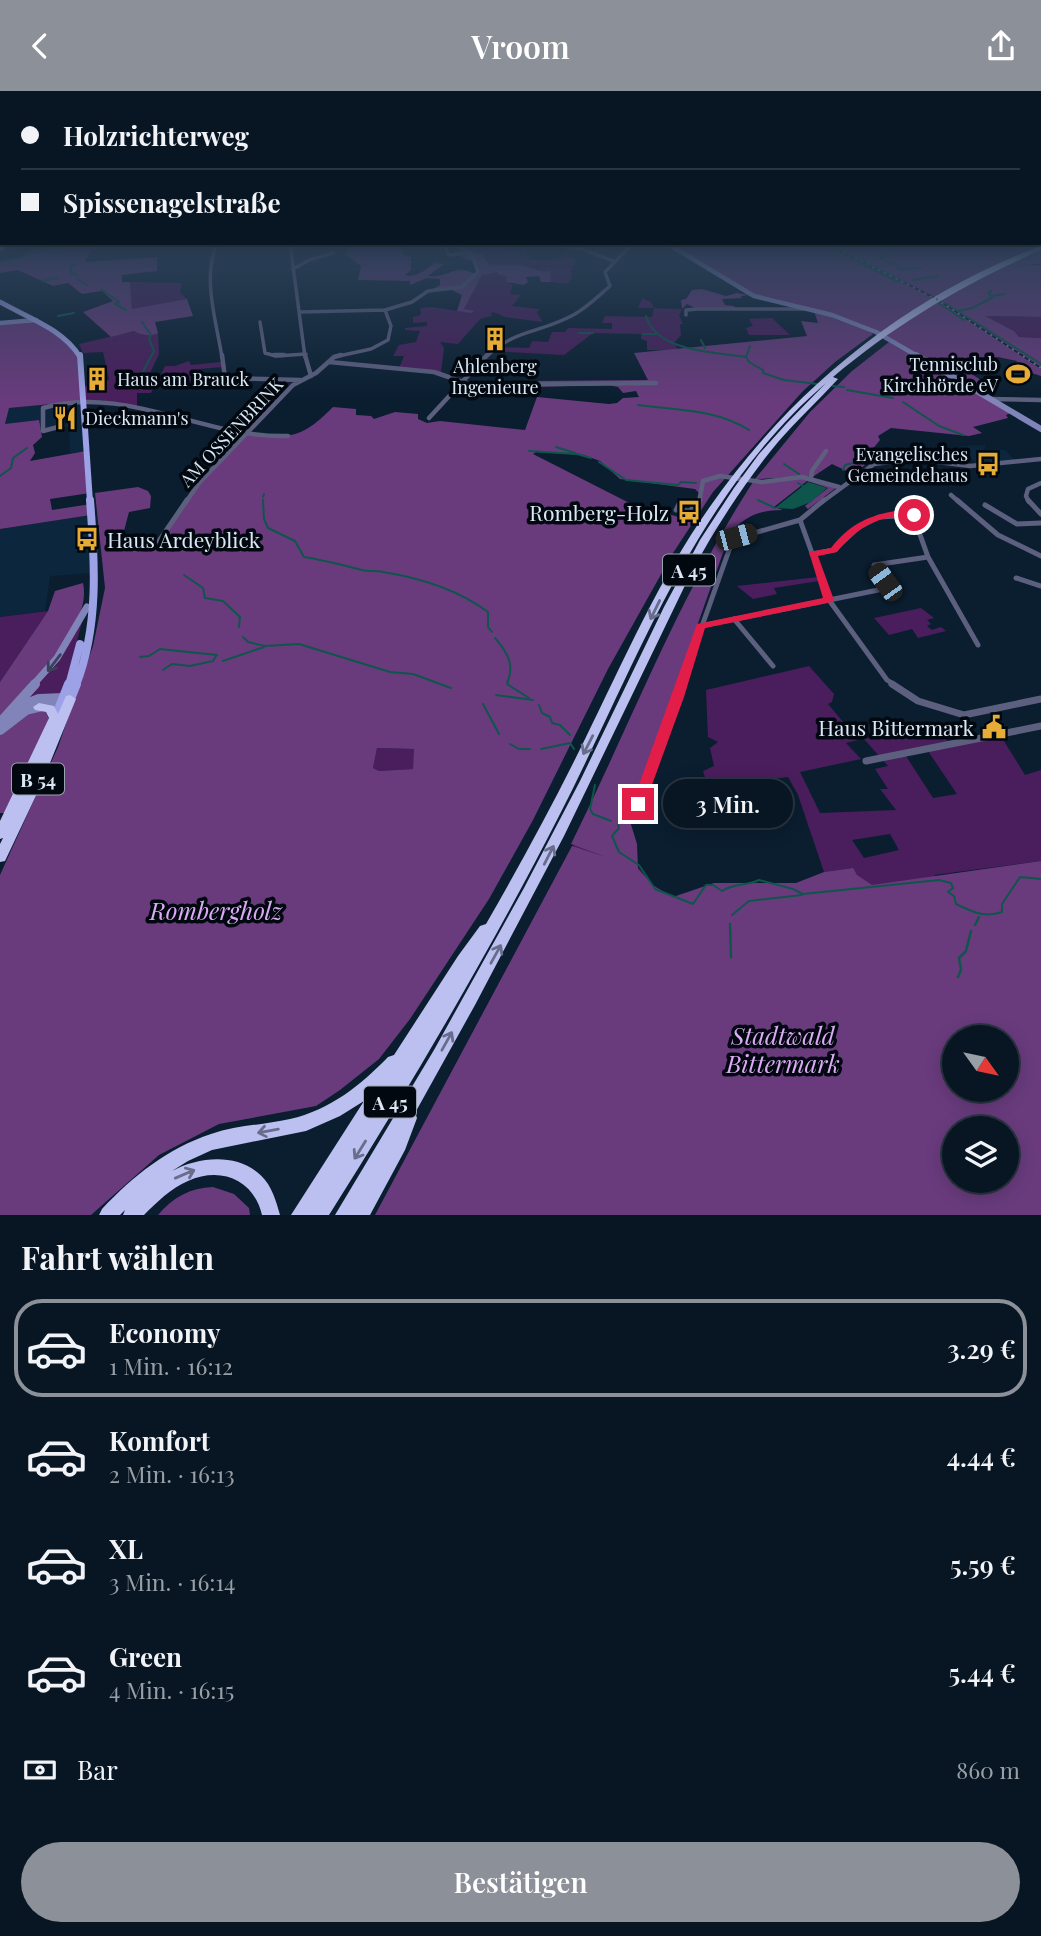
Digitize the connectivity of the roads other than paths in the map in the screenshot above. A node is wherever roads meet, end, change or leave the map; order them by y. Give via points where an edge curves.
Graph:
1 (212, 295) edge
2 (297, 295) edge
3 (422, 295) edge
4 (599, 295) edge
5 (756, 295) edge
6 (946, 295) edge
7 (0, 302) edge
8 (810, 309) junction
9 (385, 310) junction
10 (300, 312) junction
11 (27, 315) junction
12 (686, 315) dead end
13 (36, 320) junction
14 (0, 323) edge
15 (13, 323) junction
16 (27, 323) junction
17 (260, 323) dead end
18 (47, 326) junction
19 (306, 354) junction
20 (329, 362) junction
21 (311, 376) junction
22 (302, 380) junction
23 (656, 383) dead end
24 (462, 384) junction
25 (990, 398) junction
26 (1041, 400) edge
27 (83, 401) junction
28 (429, 418) dead end
29 (62, 426) dead end
30 (1041, 429) edge
31 (244, 433) junction
32 (288, 436) dead end
33 (827, 451) dead end
34 (1041, 459) edge
35 (811, 478) junction
36 (1040, 484) edge
37 (839, 487) junction
38 (951, 495) dead end
39 (679, 504) dead end
40 (985, 505) dead end
41 (1041, 514) edge
42 (800, 520) junction
43 (1041, 523) edge
44 (159, 541) dead end
45 (812, 554) junction
46 (1041, 556) edge
47 (928, 557) junction
48 (93, 577) junction
49 (1017, 578) dead end
50 (885, 582) dead end
51 (1041, 586) edge
52 (892, 587) dead end
53 (829, 600) junction
54 (87, 607) junction
55 (734, 619) junction
56 (701, 626) junction
57 (978, 645) dead end
58 (777, 658) dead end
59 (768, 660) junction
60 (773, 666) dead end
61 (625, 685) junction
62 (66, 699) junction
63 (1041, 699) edge
64 (39, 707) junction
65 (10, 711) junction
66 (55, 718) junction
67 (0, 723) edge
68 (1041, 726) edge
69 (0, 730) edge
70 (866, 761) dead end
71 (637, 807) dead end
72 (0, 834) edge
73 (0, 857) edge
74 (461, 988) junction
75 (417, 1033) junction
76 (420, 1089) junction
77 (108, 1215) edge
78 (132, 1215) edge
79 (271, 1215) edge
80 (300, 1215) edge
81 (319, 1215) edge
82 (344, 1215) edge
83 (360, 1215) edge

1 - 22 street via 225,378
2 - 10 street
3 - 9 street
4 - 24 street via 561,321 508,339 476,365
5 - 8 main road
6 - 61 highway, A 45 via 886,333 812,394 740,478 687,551
7 - 11 main road, B 54
8 - 12 street via 697,309 686,310
8 - 25 main road via 865,327
9 - 10 street
9 - 20 street, AM OSSENBRINK via 391,326 388,340
10 - 19 street
11 - 13 main road, B 54
11 - 15 main road
13 - 15 main road
13 - 16 main road
13 - 18 main road, B 54
14 - 15 main road
15 - 16 main road
16 - 18 main road, B 54
17 - 19 street via 265,353
18 - 27 main road, B 54 via 80,356
19 - 21 street
20 - 21 street, AM OSSENBRINK
20 - 24 street via 434,372
21 - 22 street, AM OSSENBRINK
22 - 31 street, AM OSSENBRINK
23 - 24 street
24 - 28 street
25 - 26 street
25 - 30 main road
27 - 29 street via 43,408 43,431
27 - 31 street via 106,401
27 - 48 main road, B 54
31 - 32 street
31 - 44 street, AM OSSENBRINK via 199,483
33 - 35 street
34 - 37 street via 970,466 894,461 871,466
35 - 37 street
35 - 39 street via 762,482 713,477 703,481 702,498 694,509 676,510
36 - 41 street via 1028,489 1026,496
37 - 42 street
38 - 46 street via 998,535
40 - 43 street via 1017,524
42 - 45 street
42 - 56 street via 733,539
45 - 47 street via 834,550 871,518 904,514 915,517
45 - 53 street
47 - 50 street via 874,565
47 - 57 street
48 - 54 main road, B 54
48 - 62 main road, B 54 via 89,628 76,688
49 - 51 street
52 - 53 street
53 - 55 street
53 - 63 street via 882,675 918,701 970,715
54 - 62 main road, B 54
54 -> 65 main road via 57,658
55 - 56 street
55 - 59 street
56 - 71 street
58 - 59 street
59 - 60 street
61 -> 74 highway, A 45
74 -> 61 highway, A 45 via 542,869
62 - 64 main road
62 - 65 main road via 39,699
62 - 66 main road, B 54
62 - 73 highway, B 54 via 36,785
64 - 66 highway via 50,709
64 - 69 main road via 20,713
65 - 67 main road
66 - 72 highway, B 54
68 - 70 street
74 - 75 highway
76 -> 74 highway, A 45
74 -> 81 highway, A 45
75 -> 77 highway via 379,1076 344,1106 302,1124 194,1149 157,1170
75 - 80 highway
76 - 82 highway, A 45
76 - 83 highway via 399,1144
78 -> 79 highway via 185,1172 220,1166 255,1181

